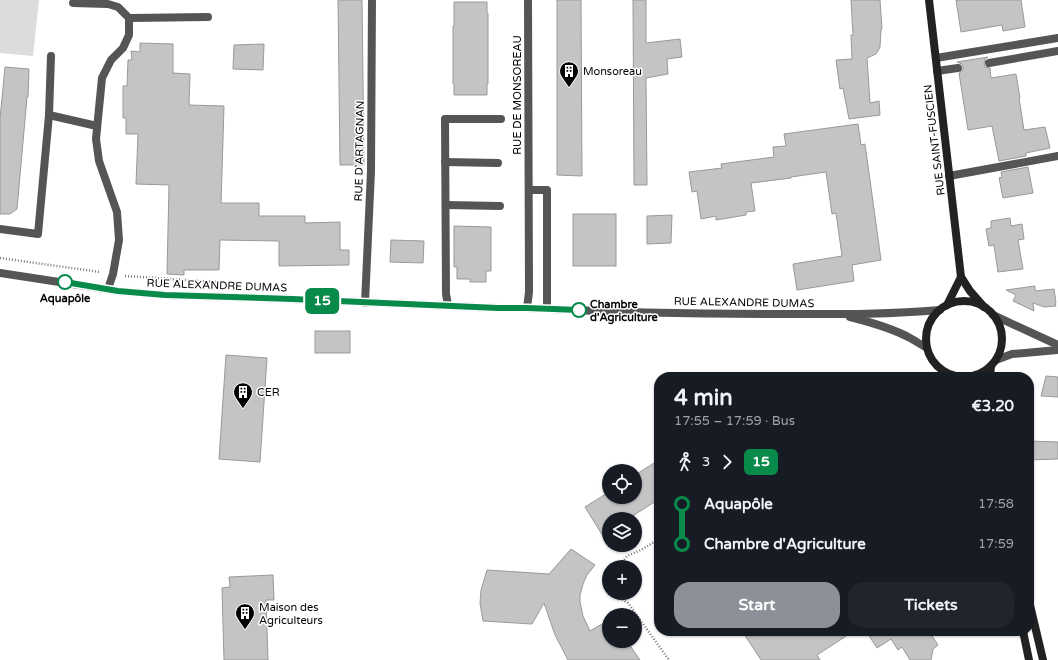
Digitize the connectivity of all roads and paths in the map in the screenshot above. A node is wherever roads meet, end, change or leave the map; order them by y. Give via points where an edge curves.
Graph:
1 (372, 0) edge
2 (528, 0) edge
3 (929, 0) edge
4 (73, 3) dead end
5 (208, 17) dead end
6 (129, 18) junction
7 (1058, 38) edge
8 (1058, 51) edge
9 (51, 56) dead end
10 (936, 58) junction
11 (989, 63) dead end
12 (958, 68) dead end
13 (937, 71) junction
14 (49, 115) junction
15 (501, 118) dead end
16 (98, 126) junction
17 (1058, 156) edge
18 (445, 162) junction
19 (498, 163) dead end
20 (949, 176) junction
21 (529, 190) junction
22 (446, 205) junction
23 (500, 206) dead end
24 (0, 229) edge
25 (0, 273) edge
26 (961, 277) junction
27 (108, 289) junction
28 (365, 303) junction
29 (448, 305) junction
30 (943, 307) junction
31 (984, 307) junction
32 (527, 308) junction
33 (547, 309) junction
34 (842, 314) junction
35 (993, 315) junction
36 (1058, 345) edge
37 (926, 348) junction
38 (1058, 350) edge
39 (993, 363) junction
40 (945, 372) edge
41 (982, 372) edge
42 (991, 372) edge
43 (654, 541) edge
44 (624, 560) edge
45 (623, 600) edge
46 (1034, 622) edge
47 (1024, 636) edge
48 (668, 660) edge
49 (1029, 660) edge
50 (1043, 660) edge

1 - 28 street, RUE D'ARTAGNAN via 371,171
2 - 21 street, RUE DE MONSOREAU
3 - 10 main road, RUE SAINT-FUSCIEN
4 - 6 street via 108,4 118,8
5 - 6 street
6 - 16 street via 129,35 102,78
7 - 10 street
8 - 11 street
9 - 14 street
10 - 13 main road, RUE SAINT-FUSCIEN
12 - 13 street
13 - 20 main road, RUE SAINT-FUSCIEN
14 - 16 street
14 - 24 street via 38,234
15 - 18 street via 445,118
16 - 27 street via 96,139 99,161 117,212 119,240
17 - 20 street
18 - 19 street
18 - 22 street
20 - 26 main road, RUE SAINT-FUSCIEN
21 - 32 street, RUE DE MONSOREAU
21 - 33 street via 547,190
22 - 23 street
22 - 29 street
25 - 27 street, RUE ALEXANDRE DUMAS
26 - 30 main road
26 - 31 main road, RUE SAINT-FUSCIEN
27 - 28 street, RUE ALEXANDRE DUMAS via 165,295
28 - 29 street, RUE ALEXANDRE DUMAS
29 - 32 street, RUE ALEXANDRE DUMAS
30 - 31 main road via 962,301
30 - 34 street, RUE ALEXANDRE DUMAS via 914,312
30 - 37 main road via 929,323 926,331
31 - 35 main road
32 - 33 street, RUE ALEXANDRE DUMAS
33 - 34 street, RUE ALEXANDRE DUMAS via 719,314
34 - 37 street, RUE ALEXANDRE DUMAS via 883,327
35 - 36 street
35 - 39 main road via 1002,337 999,352
37 - 40 main road via 935,364
38 - 39 street via 1012,354
39 - 41 main road
39 - 42 main road
43 - 44 path
45 - 48 path via 628,603
46 - 50 main road
47 - 49 main road

